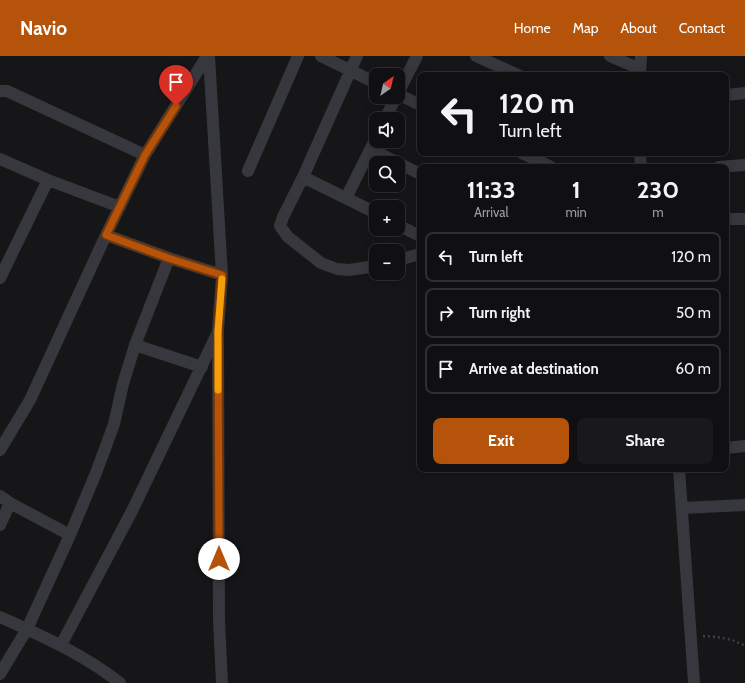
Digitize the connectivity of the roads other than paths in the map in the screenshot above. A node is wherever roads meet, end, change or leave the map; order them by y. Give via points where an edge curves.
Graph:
1 (208, 56) edge
2 (298, 56) edge
3 (321, 56) edge
4 (357, 56) edge
5 (417, 56) edge
6 (476, 56) edge
7 (610, 56) edge
8 (641, 56) edge
9 (351, 70) junction
10 (511, 72) edge
11 (640, 72) edge
12 (369, 79) edge
13 (405, 80) edge
14 (0, 91) edge
15 (745, 93) edge
16 (729, 95) edge
17 (405, 98) edge
18 (417, 104) edge
19 (371, 148) edge
20 (381, 148) edge
21 (145, 155) junction
22 (528, 156) edge
23 (0, 158) edge
24 (545, 164) edge
25 (745, 165) edge
26 (729, 166) edge
27 (248, 171) dead end
28 (417, 172) edge
29 (304, 177) junction
30 (48, 180) junction
31 (346, 198) junction
32 (120, 207) junction
33 (369, 210) edge
34 (729, 219) edge
35 (745, 219) edge
36 (405, 228) edge
37 (417, 234) edge
38 (106, 235) junction
39 (417, 255) edge
40 (168, 258) junction
41 (405, 258) edge
42 (369, 267) edge
43 (222, 275) junction
44 (0, 278) edge
45 (218, 331) junction
46 (135, 345) junction
47 (202, 367) junction
48 (745, 446) edge
49 (729, 448) edge
50 (0, 450) edge
51 (679, 472) edge
52 (5, 500) edge
53 (745, 506) edge
54 (682, 508) junction
55 (0, 525) edge
56 (70, 535) junction
57 (0, 617) edge
58 (27, 629) junction
59 (61, 645) junction
60 (0, 674) edge
61 (110, 679) edge
62 (120, 683) edge
63 (222, 683) edge
64 (694, 683) edge

1 - 21 street
1 - 43 street
2 - 27 street
3 - 9 street
4 - 9 street
5 - 13 street
6 - 10 street
7 - 11 street
8 - 11 street
9 - 12 street
9 - 29 street
14 - 21 street via 7,91
15 - 16 street
17 - 18 street
19 - 31 street
20 - 28 street
21 - 32 street
22 - 24 street
23 - 30 street
25 - 26 street
29 - 31 street
29 - 42 street via 280,226 288,237 321,263 337,269
30 - 32 street
30 - 44 street
31 - 33 street
32 - 38 street
34 - 35 street
36 - 37 street
38 - 40 street
38 - 50 street via 30,400
39 - 41 street
40 - 43 street
40 - 46 street
43 - 45 street
45 - 47 street
45 - 63 street via 219,620
46 - 47 street
46 - 56 street via 114,424
47 - 59 street via 132,511
48 - 49 street
51 - 54 street
52 - 55 street
52 - 56 street
53 - 54 street
54 - 64 street
56 - 58 street
57 - 58 street
58 - 59 street
58 - 60 street
59 - 61 street
61 - 62 street

